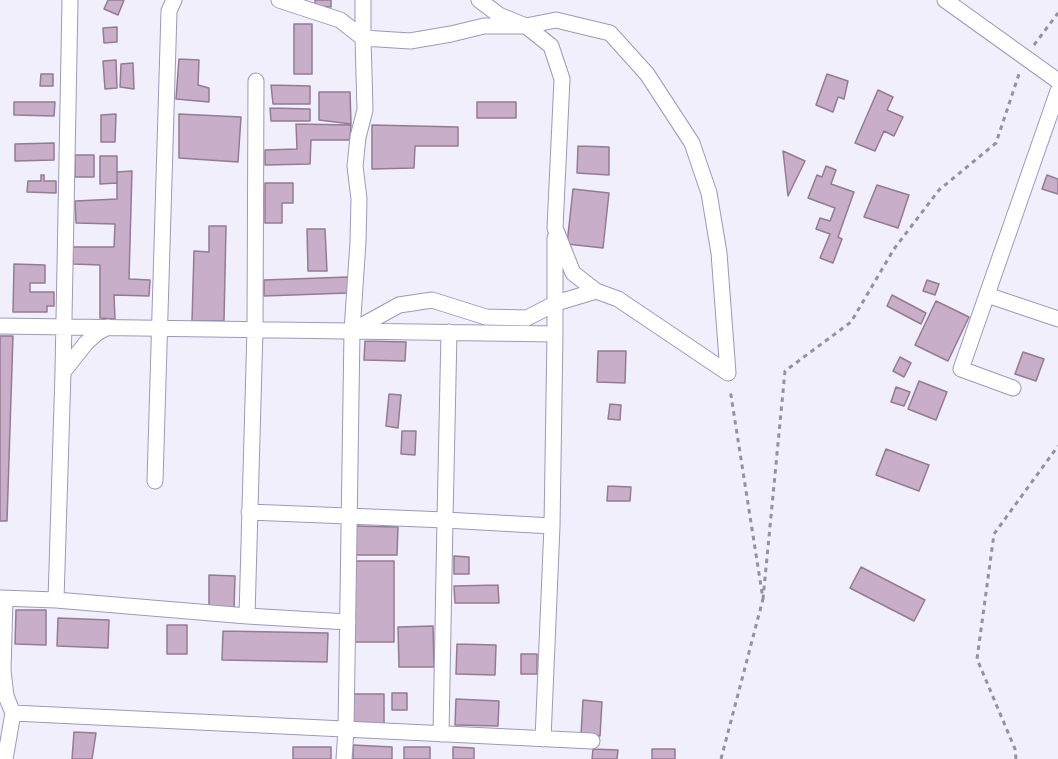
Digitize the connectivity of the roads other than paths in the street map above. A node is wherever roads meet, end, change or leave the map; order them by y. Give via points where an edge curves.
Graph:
1 (70, 0) edge
2 (174, 0) edge
3 (279, 0) edge
4 (363, 0) edge
5 (479, 0) edge
6 (945, 0) edge
7 (526, 26) junction
8 (363, 38) junction
9 (256, 81) dead end
10 (1058, 81) edge
11 (1058, 92) edge
12 (555, 228) junction
13 (597, 291) junction
14 (987, 295) junction
15 (556, 303) junction
16 (1058, 319) edge
17 (0, 326) edge
18 (63, 327) junction
19 (108, 327) junction
20 (160, 328) junction
21 (255, 329) junction
22 (352, 331) junction
23 (449, 332) junction
24 (555, 333) junction
25 (63, 372) junction
26 (1013, 388) dead end
27 (155, 481) dead end
28 (249, 512) junction
29 (349, 515) junction
30 (445, 520) junction
31 (552, 526) junction
32 (2, 599) edge
33 (56, 600) junction
34 (247, 616) junction
35 (348, 622) junction
36 (12, 713) junction
37 (346, 730) junction
38 (441, 734) junction
39 (543, 739) junction
40 (592, 741) dead end
41 (5, 759) edge
42 (344, 759) edge

1 - 18 street
2 - 20 street via 169,11
3 - 8 street via 340,20
4 - 8 street
5 - 7 street via 499,15
6 - 10 street
7 - 8 street via 484,26 410,41
7 - 12 street via 551,46 562,79
7 - 13 street via 556,20 610,33 647,74 692,143 709,193 720,253 728,373 618,299
8 - 22 street via 365,110 355,166 359,199
9 - 21 street
11 - 14 street
12 - 13 street via 573,273
12 - 15 street
13 - 15 street
14 - 16 street
14 - 26 street via 961,369
15 - 22 street via 527,318 486,317 432,300 399,305
15 - 24 street
17 - 18 street
18 - 19 street
18 - 25 street
19 - 20 street
19 - 25 street via 86,343
20 - 21 street
20 - 27 street
21 - 22 street
21 - 28 street
22 - 23 street
22 - 29 street
23 - 24 street
23 - 30 street
24 - 31 street
25 - 33 street
28 - 29 street
28 - 34 street
29 - 30 street
29 - 35 street
30 - 31 street
30 - 38 street
31 - 39 street
32 - 33 street
32 - 36 street via 3,671
33 - 34 street
34 - 35 street
35 - 37 street
36 - 37 street
36 - 41 street
37 - 38 street
37 - 42 street
38 - 39 street
39 - 40 street

